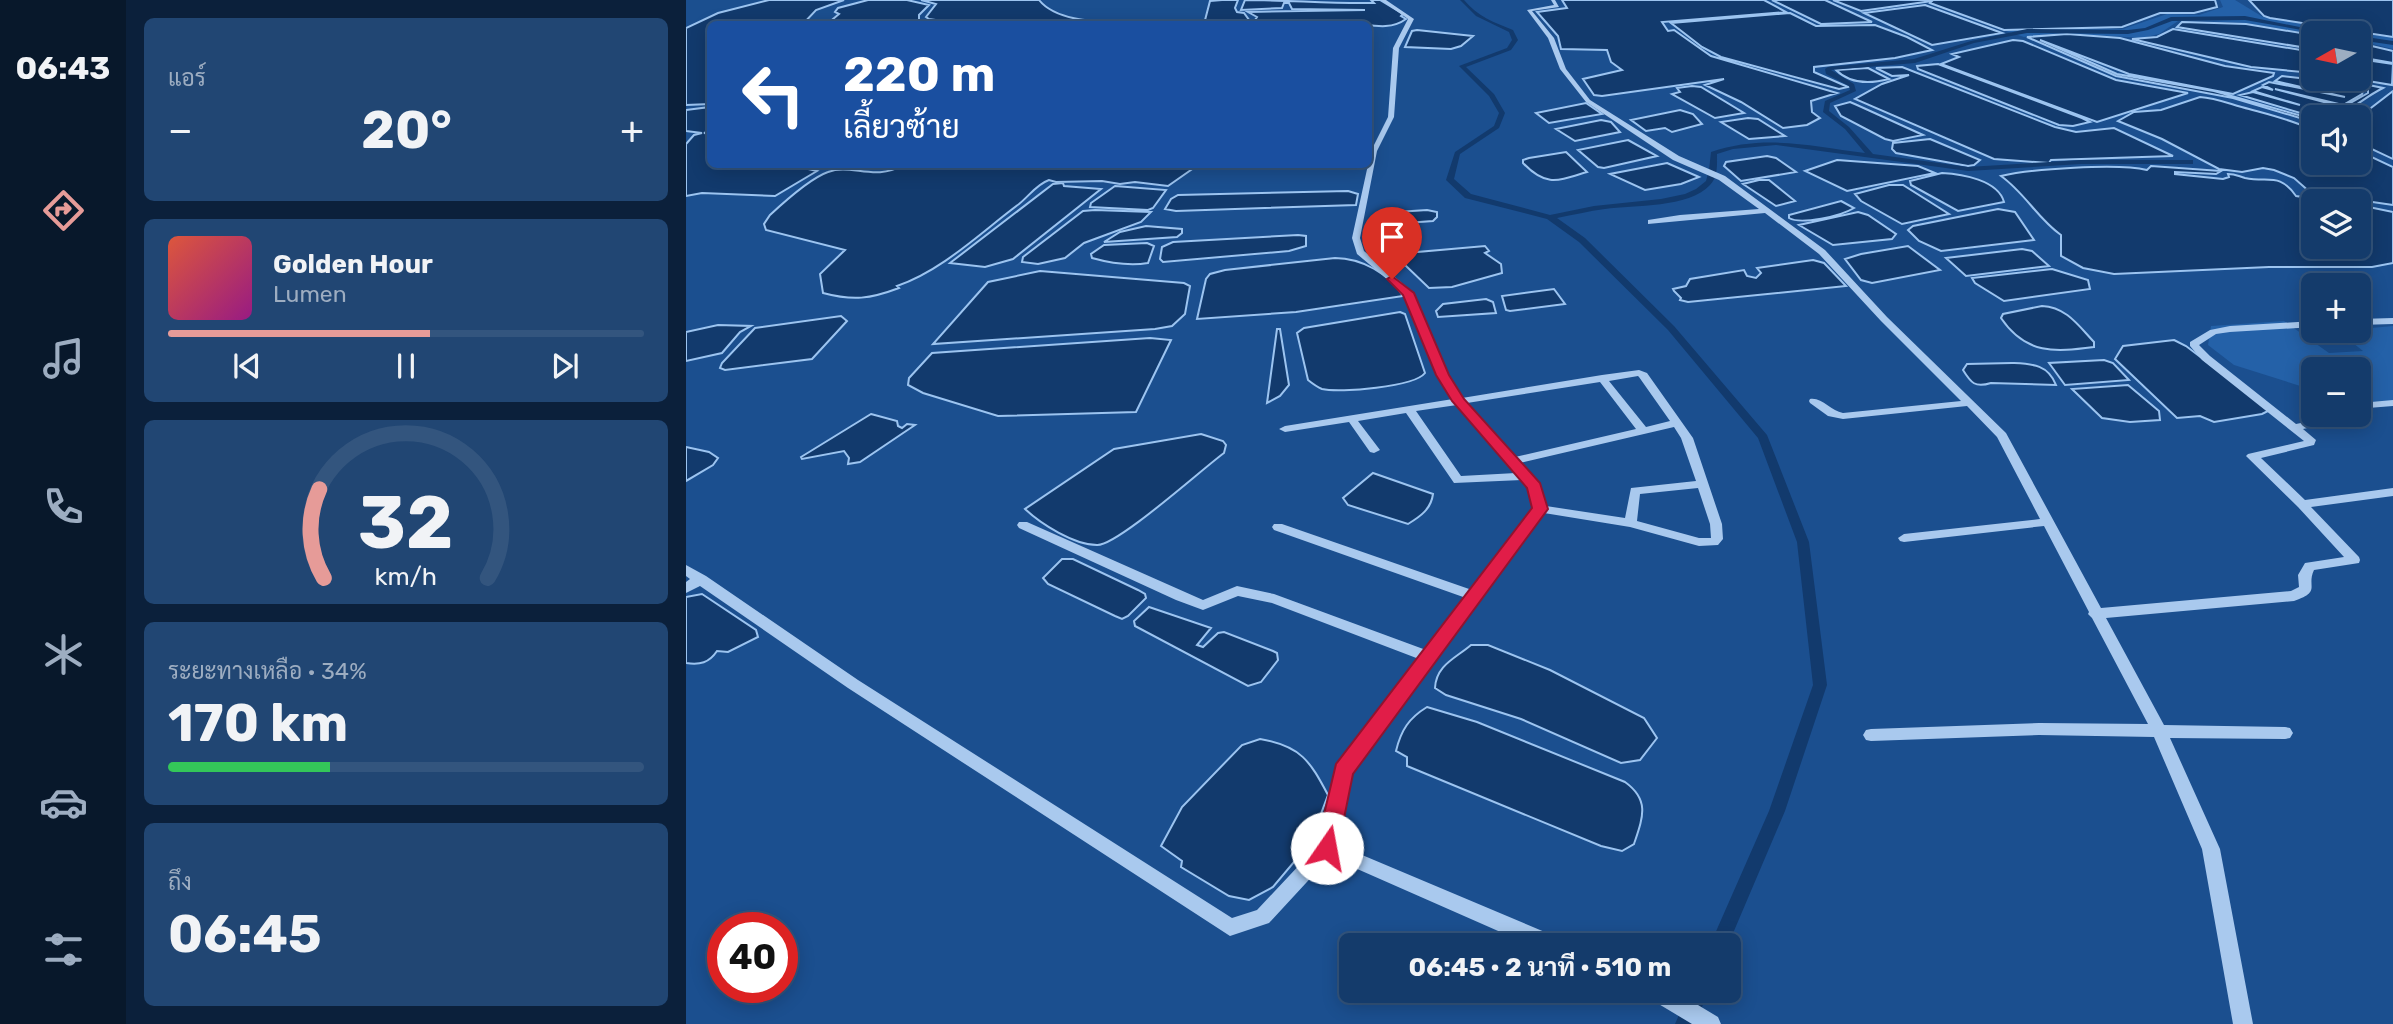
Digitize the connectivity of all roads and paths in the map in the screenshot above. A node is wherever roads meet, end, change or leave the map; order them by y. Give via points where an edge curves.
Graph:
1 (1383, 0) edge
2 (1553, 0) edge
3 (1375, 138) edge
4 (1372, 161) edge
5 (1371, 168) edge
6 (1764, 211) junction
7 (1651, 222) dead end
8 (2393, 321) edge
9 (2371, 322) edge
10 (2301, 325) edge
11 (1602, 378) junction
12 (1459, 401) junction
13 (1814, 401) dead end
14 (1969, 403) junction
15 (2393, 403) edge
16 (2371, 405) edge
17 (1409, 409) junction
18 (1351, 418) junction
19 (1677, 423) junction
20 (2301, 426) edge
21 (2297, 427) junction
22 (1284, 429) dead end
23 (1643, 431) junction
24 (1374, 450) dead end
25 (1511, 462) junction
26 (1524, 476) junction
27 (1703, 484) junction
28 (2393, 492) edge
29 (2302, 504) junction
30 (1541, 509) junction
31 (2047, 522) junction
32 (1630, 523) junction
33 (1023, 525) dead end
34 (1278, 527) dead end
35 (1904, 538) dead end
36 (686, 569) edge
37 (693, 584) edge
38 (1475, 596) junction
39 (2095, 614) junction
40 (1428, 657) junction
41 (2158, 729) junction
42 (2285, 733) dead end
43 (1871, 735) dead end
44 (1343, 771) joint
45 (1327, 848) junction
46 (1524, 933) edge
47 (1676, 1003) edge
48 (1711, 1024) edge
49 (2243, 1024) edge

1 - 3 street via 1410,19 1396,48 1391,117
2 - 6 street via 1557,6 1529,10 1551,38 1563,69 1588,101 1676,158 1722,178
3 - 4 street
5 - 12 street via 1356,238 1360,252 1409,293 1442,375
6 - 7 street
6 - 14 street via 1822,252
8 - 9 street
10 - 21 street via 2230,328 2193,344
11 - 12 street
11 - 19 street via 1643,375
11 - 23 street
12 - 17 street
12 - 25 street
13 - 14 street via 1843,416
14 - 31 street via 2003,435
15 - 16 street
17 - 18 street
17 - 26 street via 1458,480
18 - 22 street
18 - 24 street
19 - 23 street
19 - 27 street
20 - 21 street
21 - 29 street via 2310,443 2252,456
23 - 25 street
25 - 26 street
26 - 30 street via 1534,486
27 - 32 street via 1635,491
27 - 32 street via 1716,524 1714,542
28 - 29 street
29 - 39 street via 2354,560 2310,566 2306,589 2294,596
30 - 32 street
30 - 38 street
31 - 35 street
31 - 39 street
33 - 40 street via 1203,605 1226,594 1250,593
34 - 38 street
36 - 37 street
37 - 45 street via 1230,927 1263,917
38 - 40 street
39 - 41 street
40 - 44 street
41 - 42 street
41 - 43 street
41 - 49 street via 2211,849
44 - 45 street
45 - 46 street
47 - 48 street

